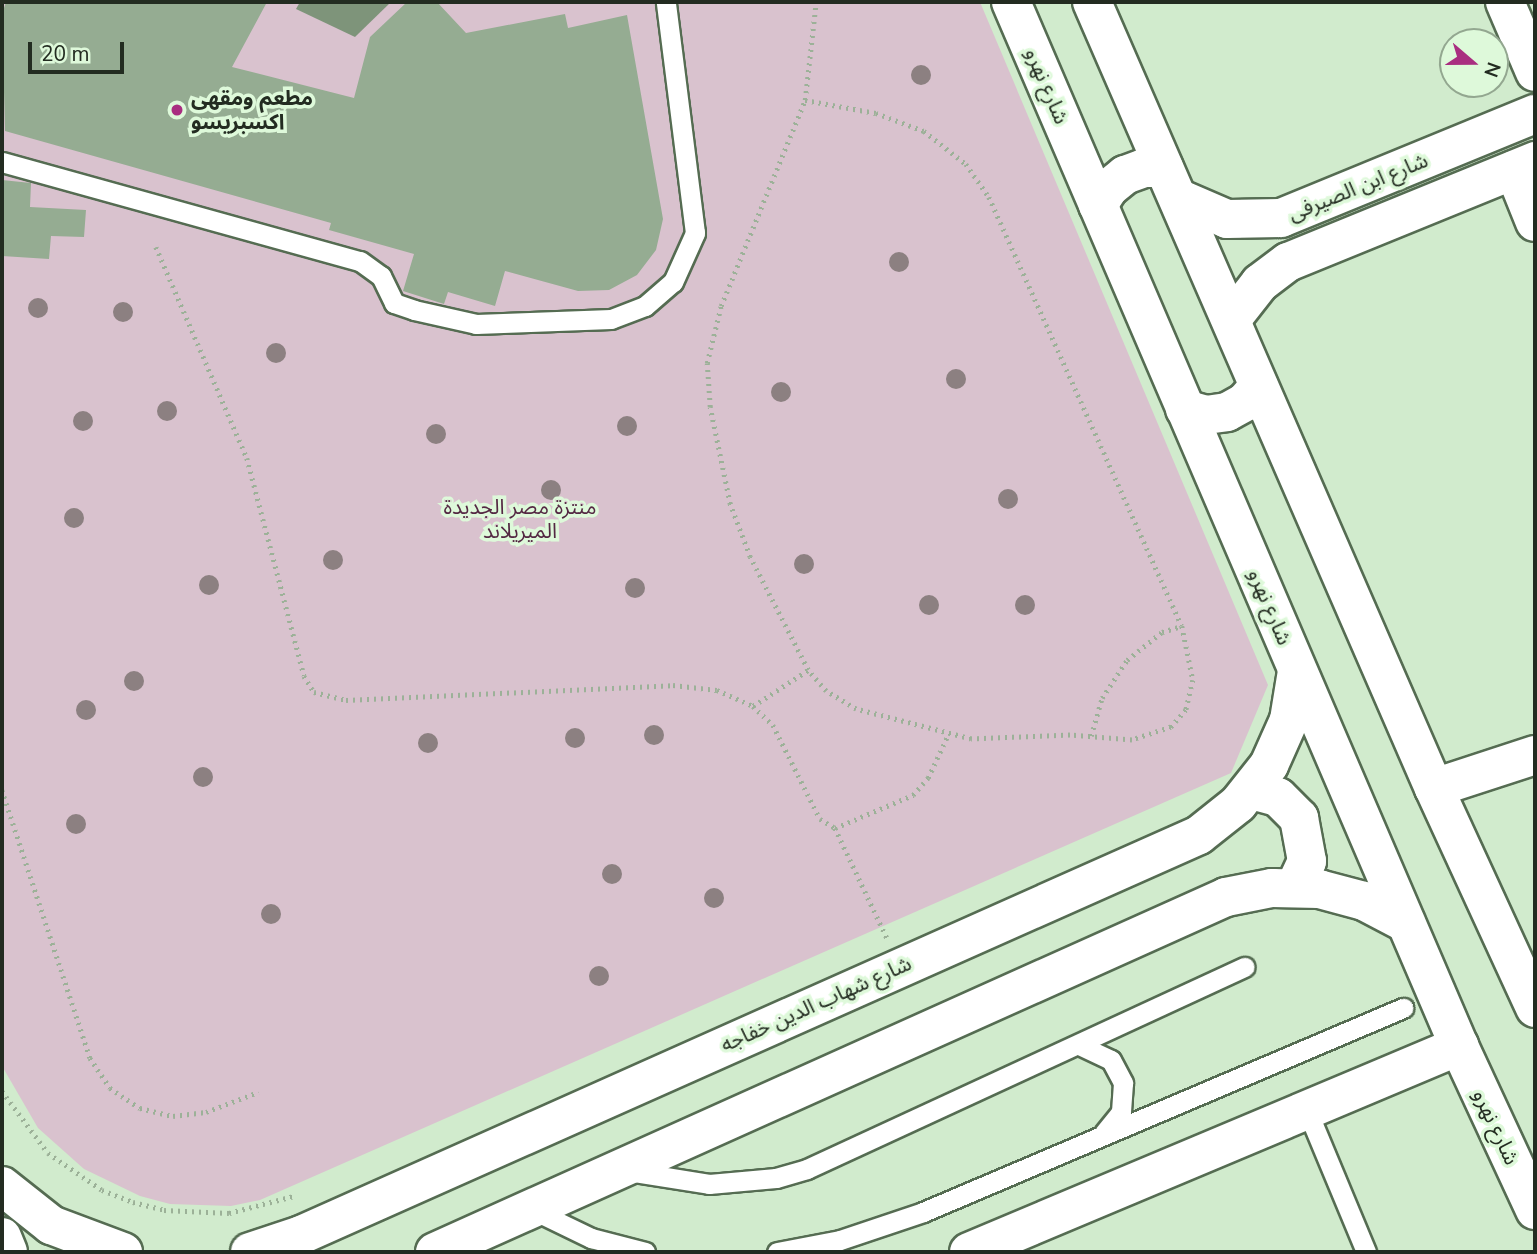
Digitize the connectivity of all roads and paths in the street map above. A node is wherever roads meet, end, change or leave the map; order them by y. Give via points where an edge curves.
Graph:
1 (666, 2) edge
2 (816, 2) edge
3 (1011, 2) edge
4 (1092, 2) edge
5 (1505, 2) edge
6 (1535, 72) edge
7 (805, 100) junction
8 (1535, 114) edge
9 (2, 162) edge
10 (1524, 165) edge
11 (1171, 183) junction
12 (1098, 205) junction
13 (1535, 222) edge
14 (156, 247) dead end
15 (1231, 320) junction
16 (1259, 386) junction
17 (1185, 409) junction
18 (1182, 626) junction
19 (808, 670) junction
20 (1297, 671) junction
21 (753, 706) junction
22 (948, 735) junction
23 (1091, 736) junction
24 (1535, 755) edge
25 (1434, 788) junction
26 (2, 790) edge
27 (1251, 790) junction
28 (835, 828) junction
29 (1296, 887) junction
30 (1406, 923) junction
31 (880, 925) dead end
32 (899, 931) dead end
33 (874, 942) dead end
34 (1245, 968) dead end
35 (1402, 1008) dead end
36 (1535, 1008) edge
37 (1079, 1045) junction
38 (1459, 1046) junction
39 (2, 1091) edge
40 (258, 1092) dead end
41 (1307, 1110) junction
42 (1103, 1134) junction
43 (617, 1169) junction
44 (2, 1186) edge
45 (305, 1191) dead end
46 (531, 1209) junction
47 (1535, 1210) edge
48 (2, 1237) edge
49 (8, 1252) edge
50 (123, 1252) edge
51 (250, 1252) edge
52 (435, 1252) edge
53 (645, 1252) edge
54 (776, 1252) edge
55 (970, 1252) edge
56 (1366, 1252) edge

1 - 9 lane via 695,233 673,282 645,306 611,319 476,324 414,310 394,303 381,276 360,261
2 - 7 path
3 - 12 street, شارع نهرو
4 - 11 street
5 - 6 street
7 - 18 path via 876,113 924,131 976,178 1032,286
7 - 19 path via 721,306 707,377 735,522
8 - 11 street, شارع ابن الصيرفى via 1281,218 1227,219
10 - 13 street
10 - 15 street, شارع ابن الصيرفى via 1288,262 1260,283
11 - 12 street via 1144,168 1125,175
11 - 15 street
12 - 17 street, شارع نهرو
14 - 21 path via 247,458 304,676 314,692 346,700 696,685
15 - 16 street
16 - 17 street via 1245,402 1227,412 1206,415
16 - 25 street
17 - 20 street, شارع نهرو
18 - 23 path via 1162,632 1127,660 1102,698
18 - 23 path via 1193,680 1186,710 1171,727 1152,737
19 - 21 path
19 - 22 path via 826,691 856,709
20 - 27 street, شارع شهاب الدين خفاجه via 1280,744
20 - 30 street, شارع نهرو
21 - 28 path via 782,740 820,819
22 - 23 path via 1008,739
22 - 28 path via 928,778 913,795
24 - 25 street
25 - 36 street
26 - 40 path via 90,1058 104,1082 132,1104 173,1116 206,1112
27 - 29 street via 1278,797 1306,832 1307,860
27 - 51 street, شارع شهاب الدين خفاجه via 1219,821 1177,846 300,1235
28 - 31 path
29 - 30 street via 1364,901
29 - 43 street via 1248,891 1204,905
30 - 38 street, شارع نهرو
32 - 33 path
34 - 37 lane
35 - 42 lane
37 - 42 lane via 1111,1060 1123,1083 1121,1112
37 - 43 lane via 861,1148 776,1178 709,1184
38 - 41 street
38 - 47 street, شارع نهرو
39 - 45 path via 48,1153 93,1184 133,1202 175,1212 229,1213
41 - 55 street
41 - 56 lane
42 - 54 lane via 882,1228
43 - 46 street
44 - 50 street via 51,1225
46 - 52 street
46 - 53 lane via 591,1238
48 - 49 street

